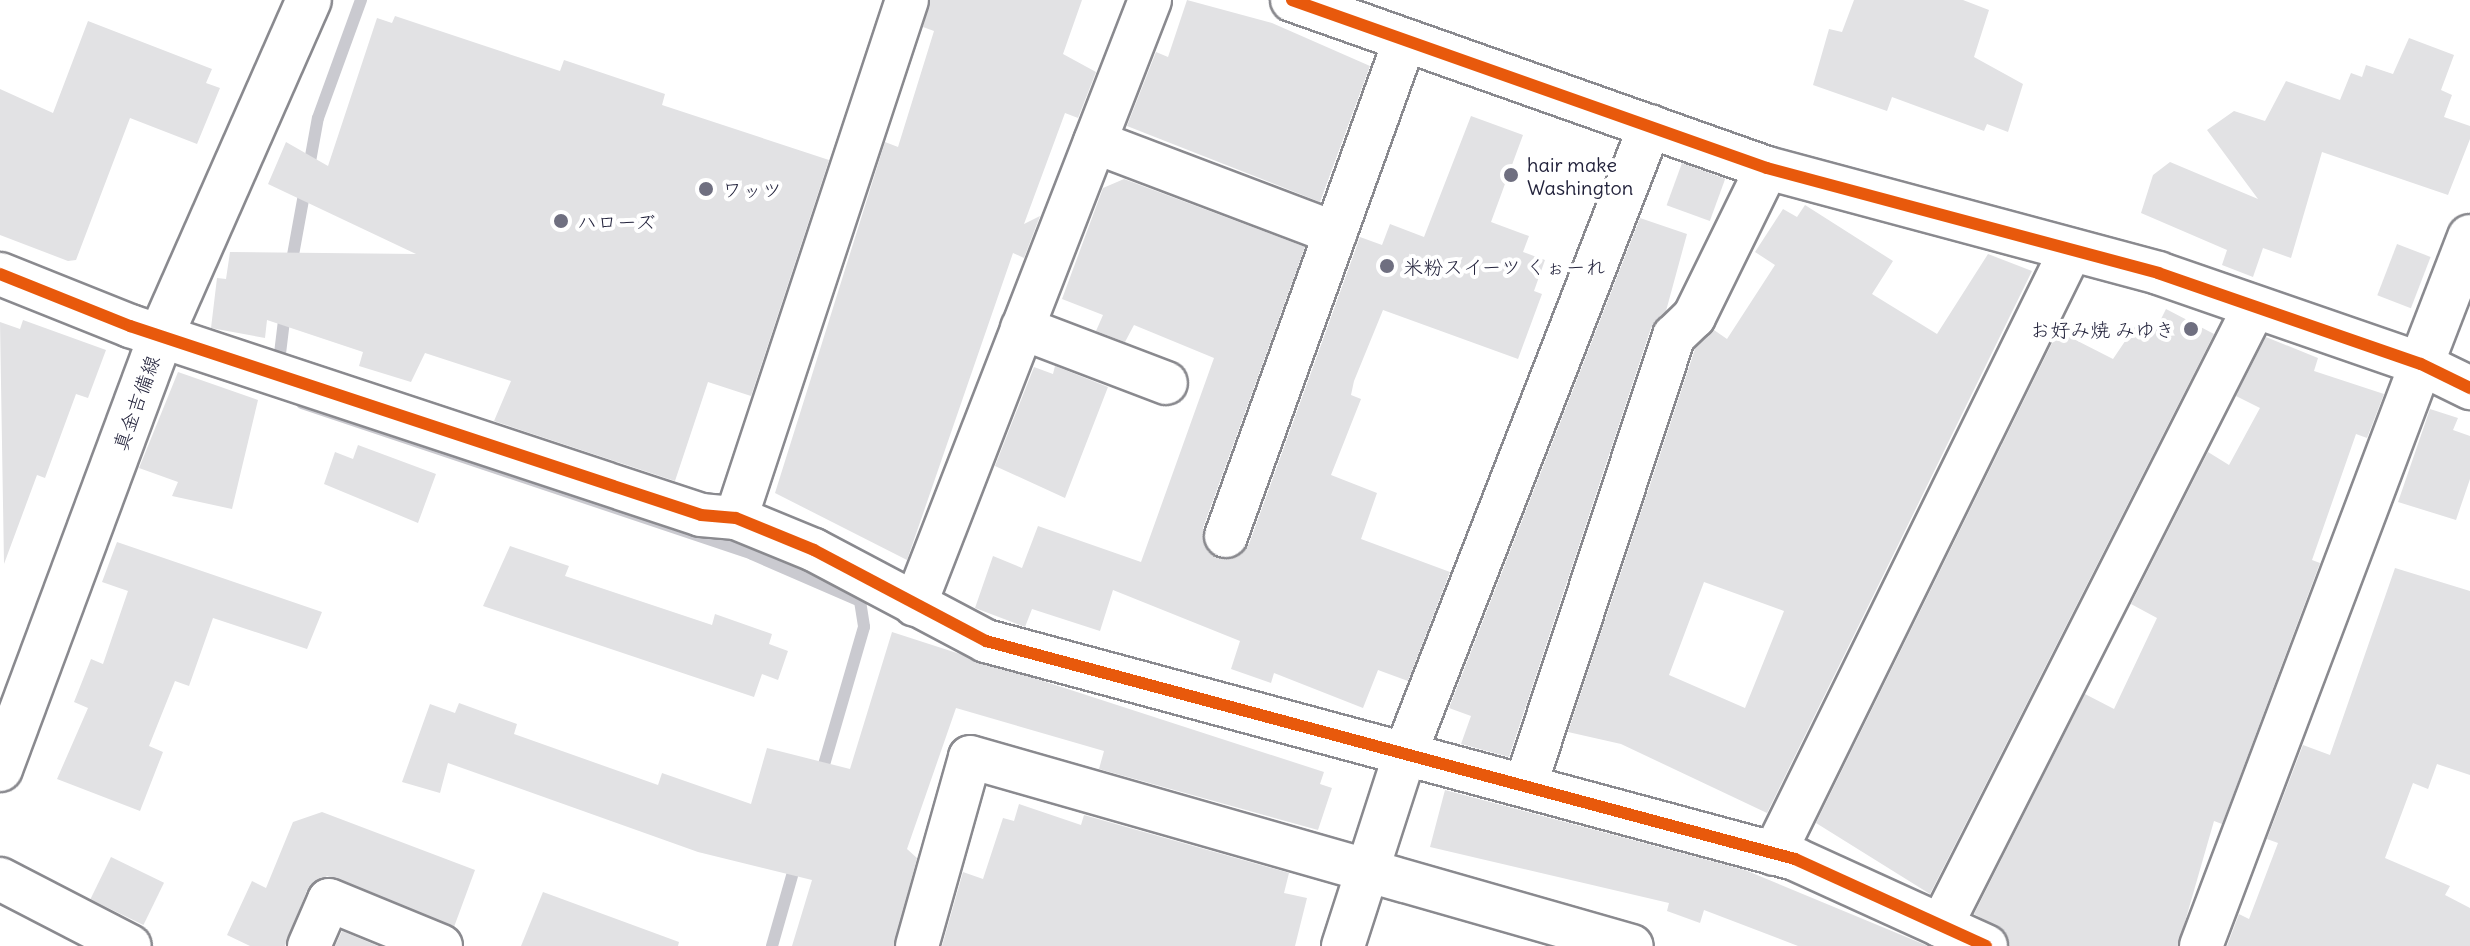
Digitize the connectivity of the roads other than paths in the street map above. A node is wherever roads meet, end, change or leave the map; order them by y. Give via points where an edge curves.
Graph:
1 (309, 0) edge
2 (907, 0) edge
3 (1150, 0) edge
4 (1292, 0) edge
5 (1405, 40) junction
6 (1650, 126) junction
7 (1095, 142) junction
8 (1767, 168) junction
9 (1335, 233) junction
10 (2470, 237) edge
11 (2071, 250) junction
12 (0, 274) edge
13 (2254, 308) junction
14 (1022, 328) junction
15 (162, 333) junction
16 (2421, 364) junction
17 (1166, 383) dead end
18 (2470, 388) edge
19 (736, 518) junction
20 (1226, 536) dead end
21 (915, 605) junction
22 (1405, 754) junction
23 (0, 769) edge
24 (1525, 786) junction
25 (1774, 854) junction
26 (1366, 875) junction
27 (0, 879) edge
28 (1941, 926) junction
29 (1572, 938) edge
30 (130, 946) edge
31 (309, 946) edge
32 (441, 946) edge
33 (917, 946) edge
34 (1343, 946) edge
35 (1632, 946) edge
36 (1986, 946) edge
37 (2201, 946) edge

1 - 15 main road, 真金吉備線
2 - 19 street
3 - 7 street
4 - 5 street
5 - 6 street
5 - 9 street
6 - 8 street
6 - 22 street
7 - 9 street
7 - 14 street
8 - 11 street
8 - 24 street via 1694,317 1674,336
9 - 20 street
10 - 16 main road
11 - 13 street
11 - 25 street
12 - 15 street
13 - 16 street
13 - 28 street
14 - 17 street
14 - 21 street
15 - 19 street via 701,515
15 - 23 main road, 真金吉備線
16 - 18 street
16 - 37 street
19 - 21 street via 814,550
21 - 22 street via 986,641
22 - 24 street
22 - 26 street
24 - 25 street
25 - 28 street
26 - 29 street
26 - 33 street via 970,757
26 - 34 street
27 - 30 street
28 - 36 street
29 - 35 street
31 - 32 street via 329,900

